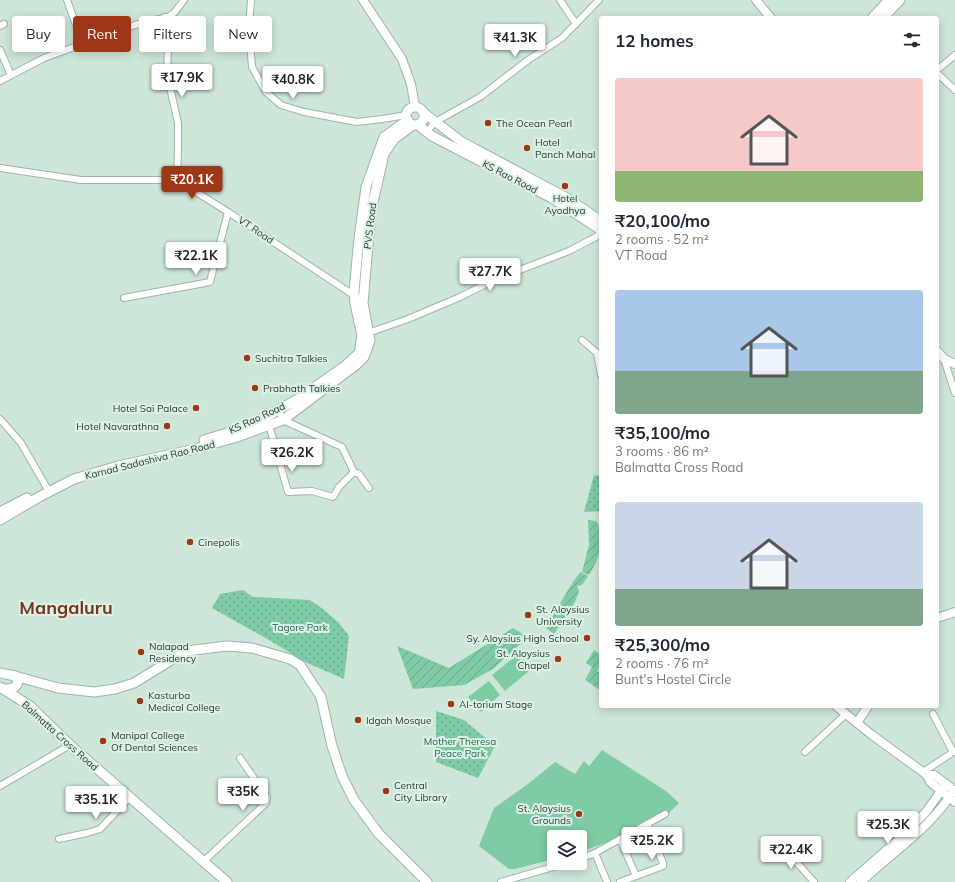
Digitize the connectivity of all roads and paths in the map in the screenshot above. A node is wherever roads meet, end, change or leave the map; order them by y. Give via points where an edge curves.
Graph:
1 (67, 0) edge
2 (184, 0) edge
3 (251, 0) edge
4 (362, 0) edge
5 (560, 0) edge
6 (599, 0) edge
7 (756, 0) edge
8 (889, 0) edge
9 (900, 0) edge
10 (73, 16) edge
11 (169, 16) edge
12 (769, 16) edge
13 (874, 16) edge
14 (885, 16) edge
15 (576, 24) junction
16 (73, 48) edge
17 (0, 50) edge
18 (168, 52) edge
19 (955, 55) edge
20 (939, 68) edge
21 (11, 75) junction
22 (939, 75) edge
23 (0, 81) edge
24 (955, 90) edge
25 (415, 107) junction
26 (424, 113) junction
27 (412, 121) junction
28 (435, 122) junction
29 (427, 132) junction
30 (0, 168) edge
31 (177, 180) junction
32 (228, 212) junction
33 (597, 221) edge
34 (599, 233) edge
35 (358, 297) junction
36 (124, 298) dead end
37 (369, 337) junction
38 (582, 340) dead end
39 (939, 353) edge
40 (944, 359) junction
41 (599, 364) edge
42 (955, 364) edge
43 (955, 393) edge
44 (278, 410) junction
45 (0, 419) edge
46 (283, 420) junction
47 (269, 425) junction
48 (354, 472) junction
49 (47, 488) junction
50 (369, 488) dead end
51 (0, 512) edge
52 (0, 520) edge
53 (955, 612) edge
54 (939, 617) edge
55 (1, 673) edge
56 (15, 676) junction
57 (30, 680) junction
58 (2, 688) edge
59 (30, 706) junction
60 (838, 708) edge
61 (867, 708) edge
62 (933, 714) dead end
63 (846, 715) junction
64 (857, 723) junction
65 (70, 745) junction
66 (805, 752) dead end
67 (954, 752) edge
68 (240, 758) dead end
69 (928, 774) junction
70 (946, 784) junction
71 (0, 786) edge
72 (954, 791) edge
73 (941, 792) junction
74 (130, 797) junction
75 (952, 800) edge
76 (665, 814) dead end
77 (647, 824) junction
78 (60, 839) dead end
79 (620, 839) junction
80 (783, 846) dead end
81 (595, 854) junction
82 (587, 857) edge
83 (204, 861) junction
84 (547, 869) edge
85 (526, 875) junction
86 (636, 876) junction
87 (227, 882) edge
88 (427, 882) edge
89 (501, 882) edge
90 (528, 882) edge
91 (607, 882) edge
92 (620, 882) edge
93 (814, 882) edge
94 (850, 882) edge
95 (862, 882) edge

1 - 10 street
2 - 11 street
3 - 27 street via 249,29 252,67 266,92 281,105 357,122 382,119
4 - 25 main road via 402,59 411,84
5 - 15 street
6 - 15 street
7 - 12 main road
8 - 13 main road
9 - 14 main road
15 - 28 street via 562,38 480,97
16 - 21 street via 44,58
17 - 21 street
18 - 31 street via 167,74 178,123
19 - 20 street
21 - 23 street
22 - 24 street
25 - 26 main road, KS Rao Road
25 - 27 main road, PVS Road via 410,109
26 - 27 main road via 424,119
26 - 28 main road, KS Rao Road
27 - 29 main road, KS Rao Road
27 - 35 main road, PVS Road via 394,139 384,154 371,211
28 - 29 street
28 - 33 main road, KS Rao Road via 462,142 558,193
29 - 33 main road, KS Rao Road
30 - 31 street via 82,180
31 - 32 street, VT Road
32 - 35 street, VT Road
32 - 36 street via 210,282
34 - 37 street via 569,251 494,280
35 - 37 main road, PVS Road
35 - 44 main road, KS Rao Road via 362,336 358,353 345,366
37 - 46 main road, Karnad Sadashiva Rao Road via 364,356 356,365
38 - 41 street via 597,353
39 - 40 main road
40 - 42 main road
40 - 43 street
44 - 46 street
44 - 49 main road, KS Rao Road via 230,432 190,445 104,464
45 - 49 street via 24,449
46 - 47 main road, Karnad Sadashiva Rao Road
46 - 48 street via 342,447
47 - 48 street via 288,492 312,491 333,497
47 - 52 main road, Karnad Sadashiva Rao Road via 191,450 118,466 74,479
48 - 50 street via 360,474
49 - 51 main road, KS Rao Road
53 - 54 main road
55 - 56 main road
56 - 57 main road
56 - 58 main road via 18,681 16,687
57 - 59 main road via 23,686 22,692 23,698
57 - 88 main road via 58,688 94,692 115,689 134,683 186,652 227,646 252,648 290,659 300,665 321,697 332,746 342,776 354,800 379,834
58 - 59 main road, Balmatta Cross Road
59 - 65 main road, Balmatta Cross Road
60 - 63 main road
61 - 64 main road
62 - 67 street
63 - 64 main road
63 - 66 street
64 - 69 main road
65 - 71 street
65 - 74 main road, Balmatta Cross Road
67 - 69 street
68 - 83 street via 267,797 266,803
69 - 70 main road
69 - 73 main road via 930,782
70 - 72 main road
70 - 73 main road
72 - 75 main road
73 - 75 main road
73 - 94 main road via 926,812 898,840
74 - 78 street via 100,828
74 - 83 main road, Balmatta Cross Road
75 - 95 main road
76 - 77 street
77 - 79 street
77 - 86 street via 663,864 661,868
79 - 81 street
79 - 86 street
80 - 93 street
81 - 82 street
81 - 91 street
83 - 87 main road, Balmatta Cross Road
84 - 85 street
85 - 89 street
85 - 90 street
86 - 92 street

